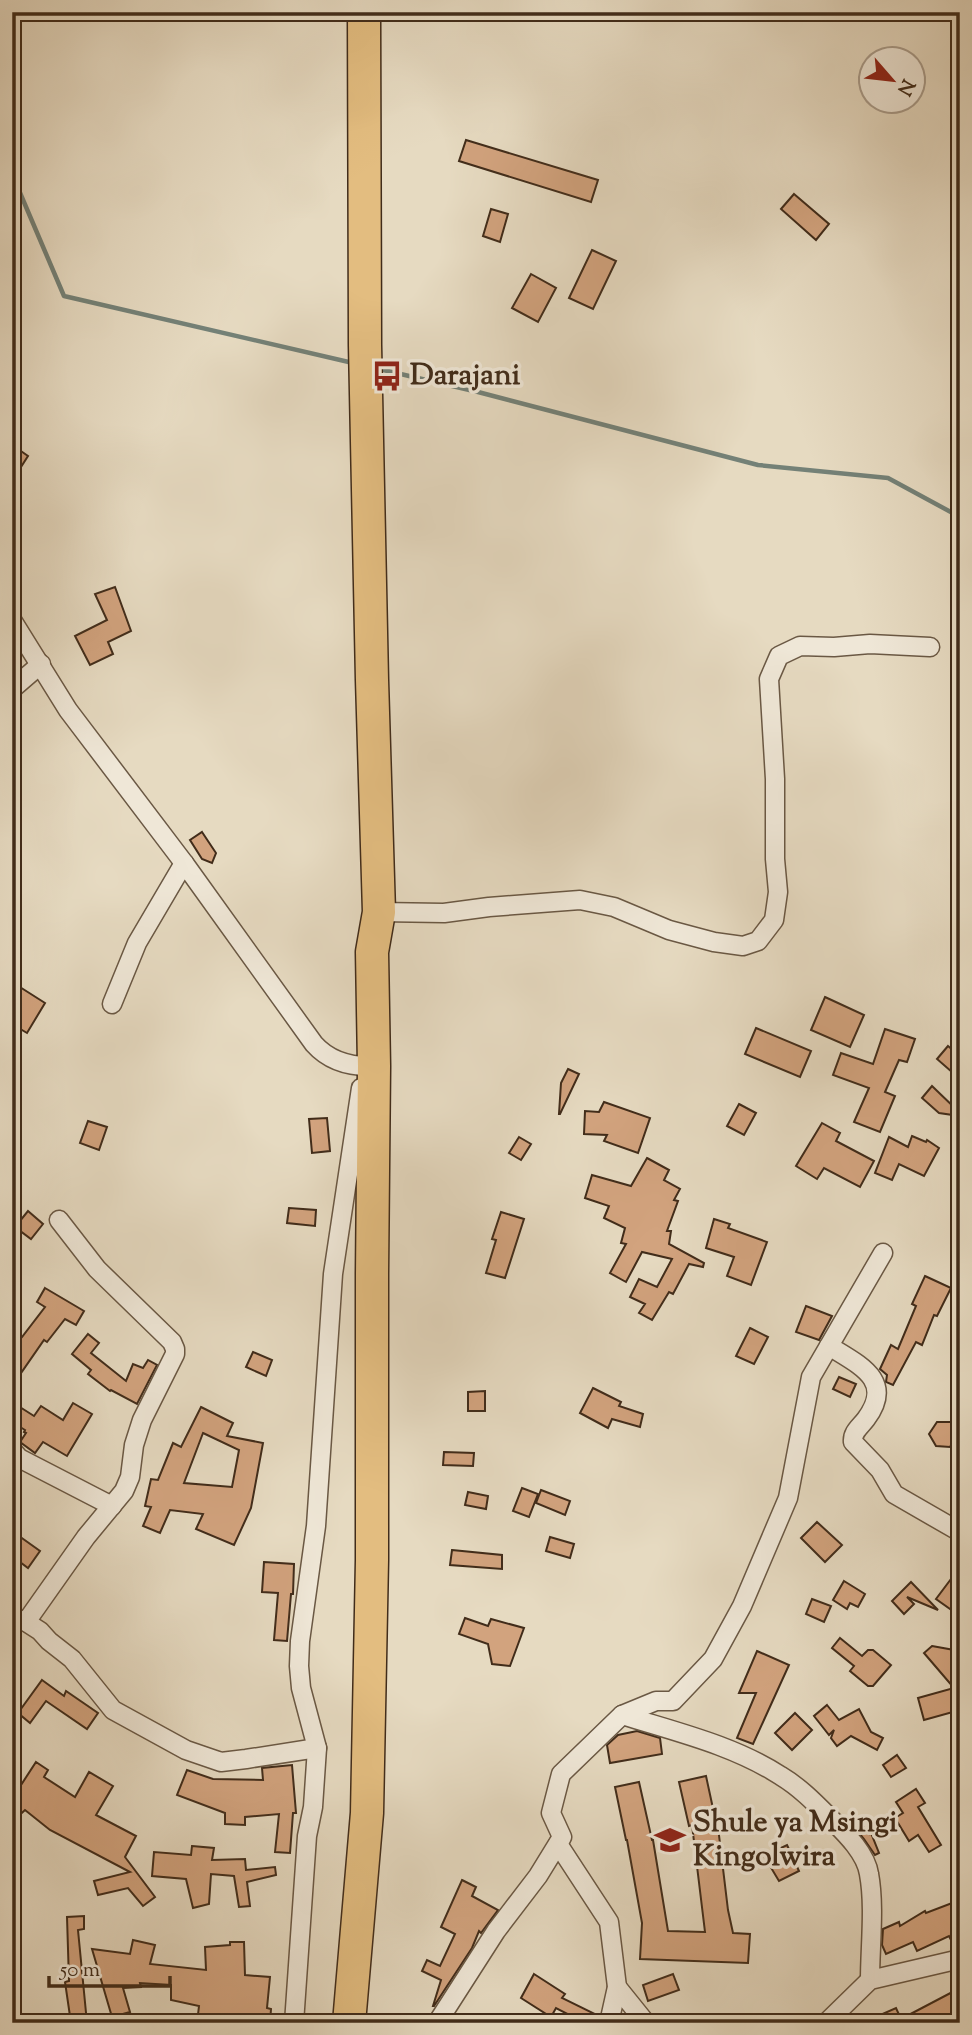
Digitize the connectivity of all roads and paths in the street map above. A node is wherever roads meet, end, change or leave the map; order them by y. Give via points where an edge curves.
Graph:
1 (364, 12) edge
2 (12, 620) edge
3 (930, 648) dead end
4 (41, 664) junction
5 (12, 689) edge
6 (184, 863) junction
7 (379, 912) junction
8 (112, 1004) dead end
9 (369, 1066) junction
10 (59, 1220) dead end
11 (883, 1253) dead end
12 (829, 1346) junction
13 (12, 1450) edge
14 (112, 1507) junction
15 (960, 1532) edge
16 (19, 1619) edge
17 (622, 1715) junction
18 (317, 1748) junction
19 (558, 1844) junction
20 (960, 1959) edge
21 (870, 1980) junction
22 (617, 1987) junction
23 (294, 2023) edge
24 (349, 2023) edge
25 (437, 2023) edge
26 (609, 2023) edge
27 (646, 2023) edge
28 (826, 2023) edge

1 - 7 highway via 365,345
2 - 4 street
3 - 7 street via 800,646 779,656 769,679 778,892 774,920 758,941 743,946 714,942 580,900 444,913
4 - 5 street
4 - 6 street via 68,710
6 - 8 street via 137,943
6 - 9 street via 314,1044 331,1059
7 - 9 highway via 372,952
9 - 18 street via 333,1275 316,1526 299,1666
9 - 24 highway via 372,1560 367,1813
10 - 14 street via 97,1269 175,1349 142,1420 130,1477
11 - 12 street
12 - 15 street via 867,1371 876,1383 874,1405 853,1442 880,1470 894,1494
12 - 17 street via 811,1377 788,1498 731,1627 713,1659 673,1701 656,1701
13 - 14 street
14 - 16 street
16 - 18 street via 72,1659 113,1710 186,1750 220,1762
17 - 19 street via 561,1774 551,1813 562,1837
17 - 21 street via 742,1754 794,1785 843,1831 869,1873
18 - 23 street
19 - 22 street via 608,1922
19 - 25 street
20 - 21 street
21 - 28 street
22 - 26 street
22 - 27 street

